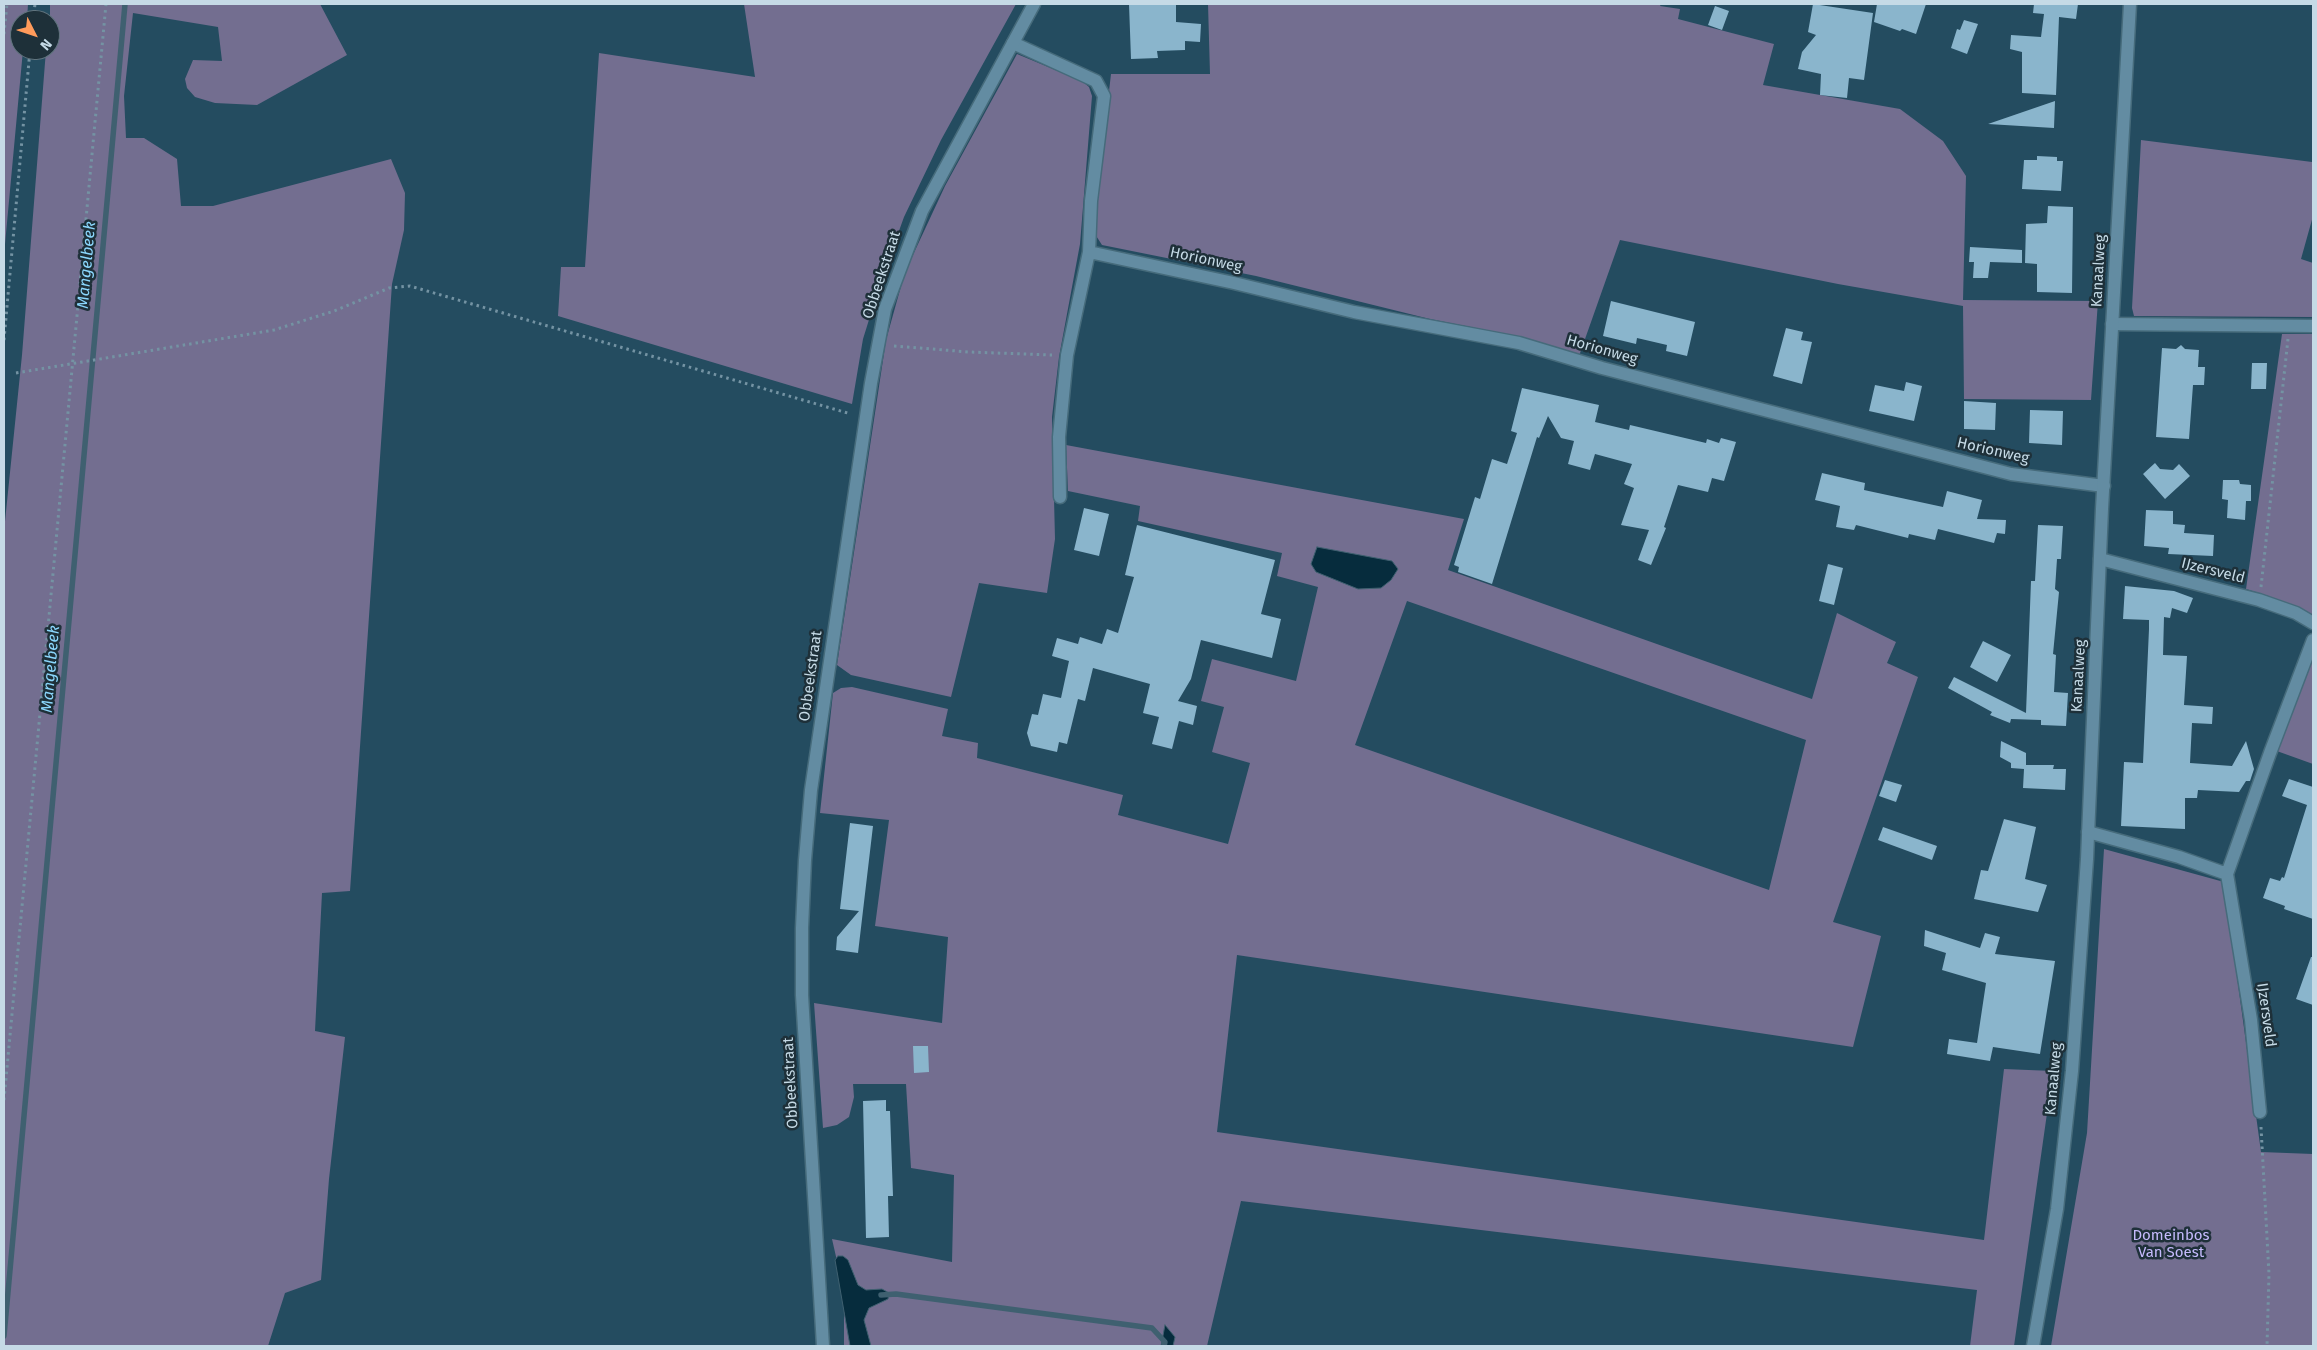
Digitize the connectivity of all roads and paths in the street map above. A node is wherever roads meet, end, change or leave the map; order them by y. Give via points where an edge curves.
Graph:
1 (7, 4) edge
2 (106, 4) edge
3 (1034, 4) edge
4 (2130, 4) edge
5 (4, 34) edge
6 (1013, 43) junction
7 (29, 60) edge
8 (1089, 252) junction
9 (2112, 324) junction
10 (2289, 326) junction
11 (2313, 326) edge
12 (4, 340) edge
13 (878, 345) junction
14 (1067, 355) junction
15 (71, 364) junction
16 (16, 373) dead end
17 (866, 419) junction
18 (2104, 486) junction
19 (1060, 497) dead end
20 (2100, 559) junction
21 (2260, 600) junction
22 (2313, 624) edge
23 (2313, 640) edge
24 (2088, 832) junction
25 (2227, 874) junction
26 (4, 1100) edge
27 (2260, 1112) joint
28 (823, 1346) edge
29 (2033, 1346) edge
30 (2267, 1346) edge

1 - 5 path
2 - 15 path
3 - 6 street, Obbeekstraat
4 - 9 street, Kanaalweg
6 - 8 street via 1096,81 1104,96 1091,201
6 - 13 street, Obbeekstraat via 922,211 885,309
7 - 12 path
8 - 14 street
8 - 18 street, Horionweg via 1354,312 1519,343 1602,368 2011,474
9 - 10 street
9 - 18 street, Kanaalweg
10 - 11 street
10 - 21 path
13 - 14 path
13 - 17 street, Obbeekstraat
14 - 19 street via 1059,437
15 - 16 path
15 - 17 path via 274,330 334,311 389,288 410,286
15 - 26 path
17 - 28 street, Obbeekstraat via 811,790 805,860 802,995
18 - 20 street, Kanaalweg
20 - 21 street, IJzersveld
20 - 24 street, Kanaalweg
21 - 22 street, IJzersveld via 2296,613
23 - 25 street, IJzersveld
24 - 25 street
24 - 29 street, Kanaalweg via 2071,1081 2057,1210
25 - 27 street, IJzersveld via 2251,1020
27 - 30 path via 2270,1274

